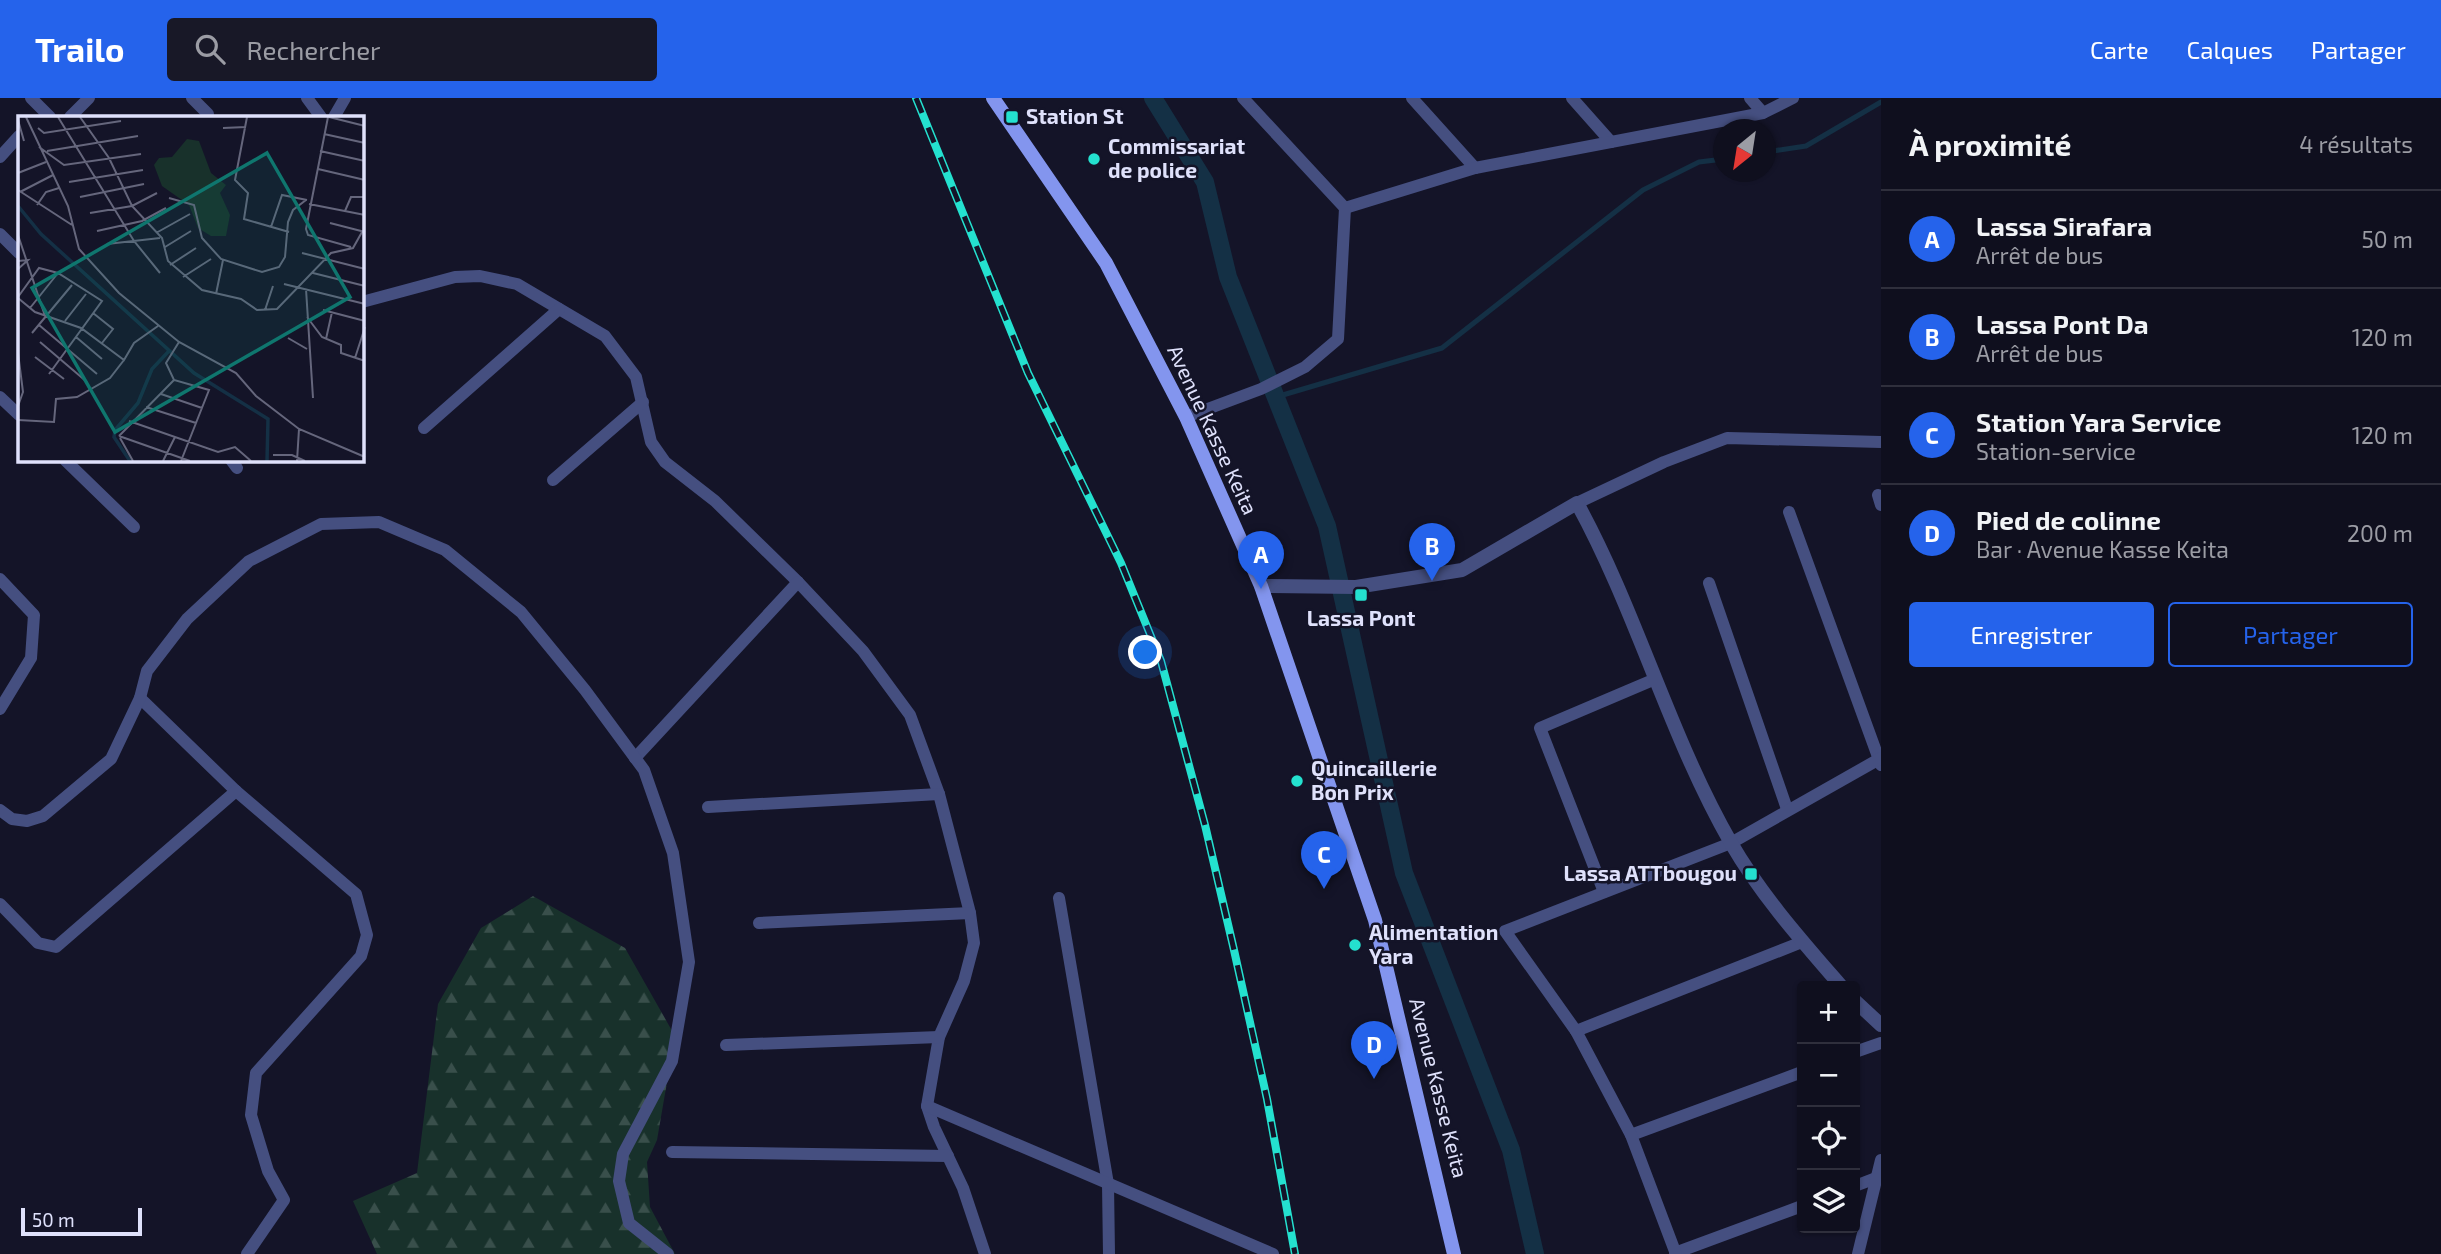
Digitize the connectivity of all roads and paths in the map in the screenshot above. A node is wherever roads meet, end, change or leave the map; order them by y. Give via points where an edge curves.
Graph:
1 (31, 98) edge
2 (89, 98) edge
3 (192, 98) edge
4 (307, 98) edge
5 (345, 98) edge
6 (993, 98) edge
7 (1243, 98) edge
8 (1412, 98) edge
9 (1572, 98) edge
10 (1750, 98) edge
11 (1793, 98) edge
12 (1763, 113) junction
13 (208, 114) dead end
14 (44, 115) edge
15 (71, 116) edge
16 (320, 116) edge
17 (335, 116) edge
18 (18, 137) edge
19 (1611, 142) junction
20 (0, 157) edge
21 (1475, 168) junction
22 (1345, 208) junction
23 (0, 234) edge
24 (18, 252) edge
25 (364, 301) edge
26 (559, 309) junction
27 (0, 397) edge
28 (643, 402) junction
29 (17, 411) edge
30 (0, 414) edge
31 (1186, 417) junction
32 (424, 429) dead end
33 (1881, 442) edge
34 (67, 462) edge
35 (553, 481) dead end
36 (1577, 503) junction
37 (1789, 512) dead end
38 (134, 527) dead end
39 (0, 579) edge
40 (798, 582) junction
41 (1709, 583) dead end
42 (1261, 586) junction
43 (1653, 680) junction
44 (140, 698) junction
45 (0, 709) edge
46 (635, 758) junction
47 (1880, 761) edge
48 (236, 791) junction
49 (939, 794) junction
50 (708, 807) dead end
51 (1787, 809) junction
52 (0, 810) edge
53 (1731, 843) junction
54 (1604, 892) junction
55 (1059, 898) dead end
56 (0, 904) edge
57 (970, 912) junction
58 (760, 923) dead end
59 (1802, 942) junction
60 (1837, 981) edge
61 (1860, 1006) edge
62 (1881, 1025) edge
63 (1576, 1031) junction
64 (939, 1037) junction
65 (1881, 1043) edge
66 (726, 1045) dead end
67 (1860, 1050) edge
68 (1797, 1074) edge
69 (928, 1107) junction
70 (1631, 1135) junction
71 (672, 1152) dead end
72 (948, 1156) junction
73 (1881, 1160) edge
74 (1880, 1177) edge
75 (1108, 1184) junction
76 (1860, 1184) edge
77 (1797, 1208) edge
78 (247, 1254) edge
79 (668, 1254) edge
80 (985, 1254) edge
81 (1109, 1254) edge
82 (1273, 1254) edge
83 (1454, 1254) edge
84 (1675, 1254) edge
85 (1858, 1254) edge

1 - 14 street
2 - 15 street
3 - 13 street
4 - 16 street
5 - 17 street
6 - 31 main road, Avenue Kasse Keita via 1106,264
7 - 22 street
8 - 21 street
9 - 19 street
10 - 12 street
11 - 12 street
12 - 19 street
18 - 20 street
19 - 21 street
21 - 22 street
22 - 31 street via 1338,339 1305,367
23 - 24 street
25 - 26 street via 455,277 480,276 517,284
26 - 28 street via 606,337 636,377
26 - 32 street
27 - 29 street
28 - 35 street
28 - 40 street via 651,442 665,463 715,502
29 - 30 street
31 - 42 main road, Avenue Kasse Keita
33 - 36 street via 1727,438
34 - 38 street
36 - 42 street via 1462,570 1356,587
36 - 43 street via 1595,535
37 - 47 street
39 - 45 street via 34,615 31,658
40 - 46 street
40 - 49 street via 863,651 909,715
41 - 51 street
42 - 83 main road, Avenue Kasse Keita via 1375,920
43 - 53 street
43 - 54 street via 1540,728
44 - 46 street via 147,671 187,618 249,561 321,524 379,522 445,550 521,612
44 - 48 street
44 - 52 street via 111,759 43,816 12,819
46 - 79 street via 644,770 673,853 689,962 671,1061 623,1154 620,1190 629,1223
47 - 51 street
48 - 56 street via 56,947 38,943
48 - 78 street via 356,894 367,935 361,956 256,1073 251,1115 268,1171 285,1200
49 - 50 street
49 - 57 street
51 - 53 street
53 - 54 street
53 - 59 street
54 - 63 street via 1505,931
55 - 75 street
57 - 58 street
57 - 64 street via 974,943 964,981
59 - 60 street
59 - 63 street
61 - 62 street
63 - 70 street
64 - 66 street
64 - 69 street
65 - 67 street
68 - 70 street
69 - 72 street
69 - 75 street
70 - 84 street
71 - 72 street
72 - 80 street
73 - 74 street
74 - 76 street
74 - 85 street
75 - 81 street
75 - 82 street
77 - 84 street

